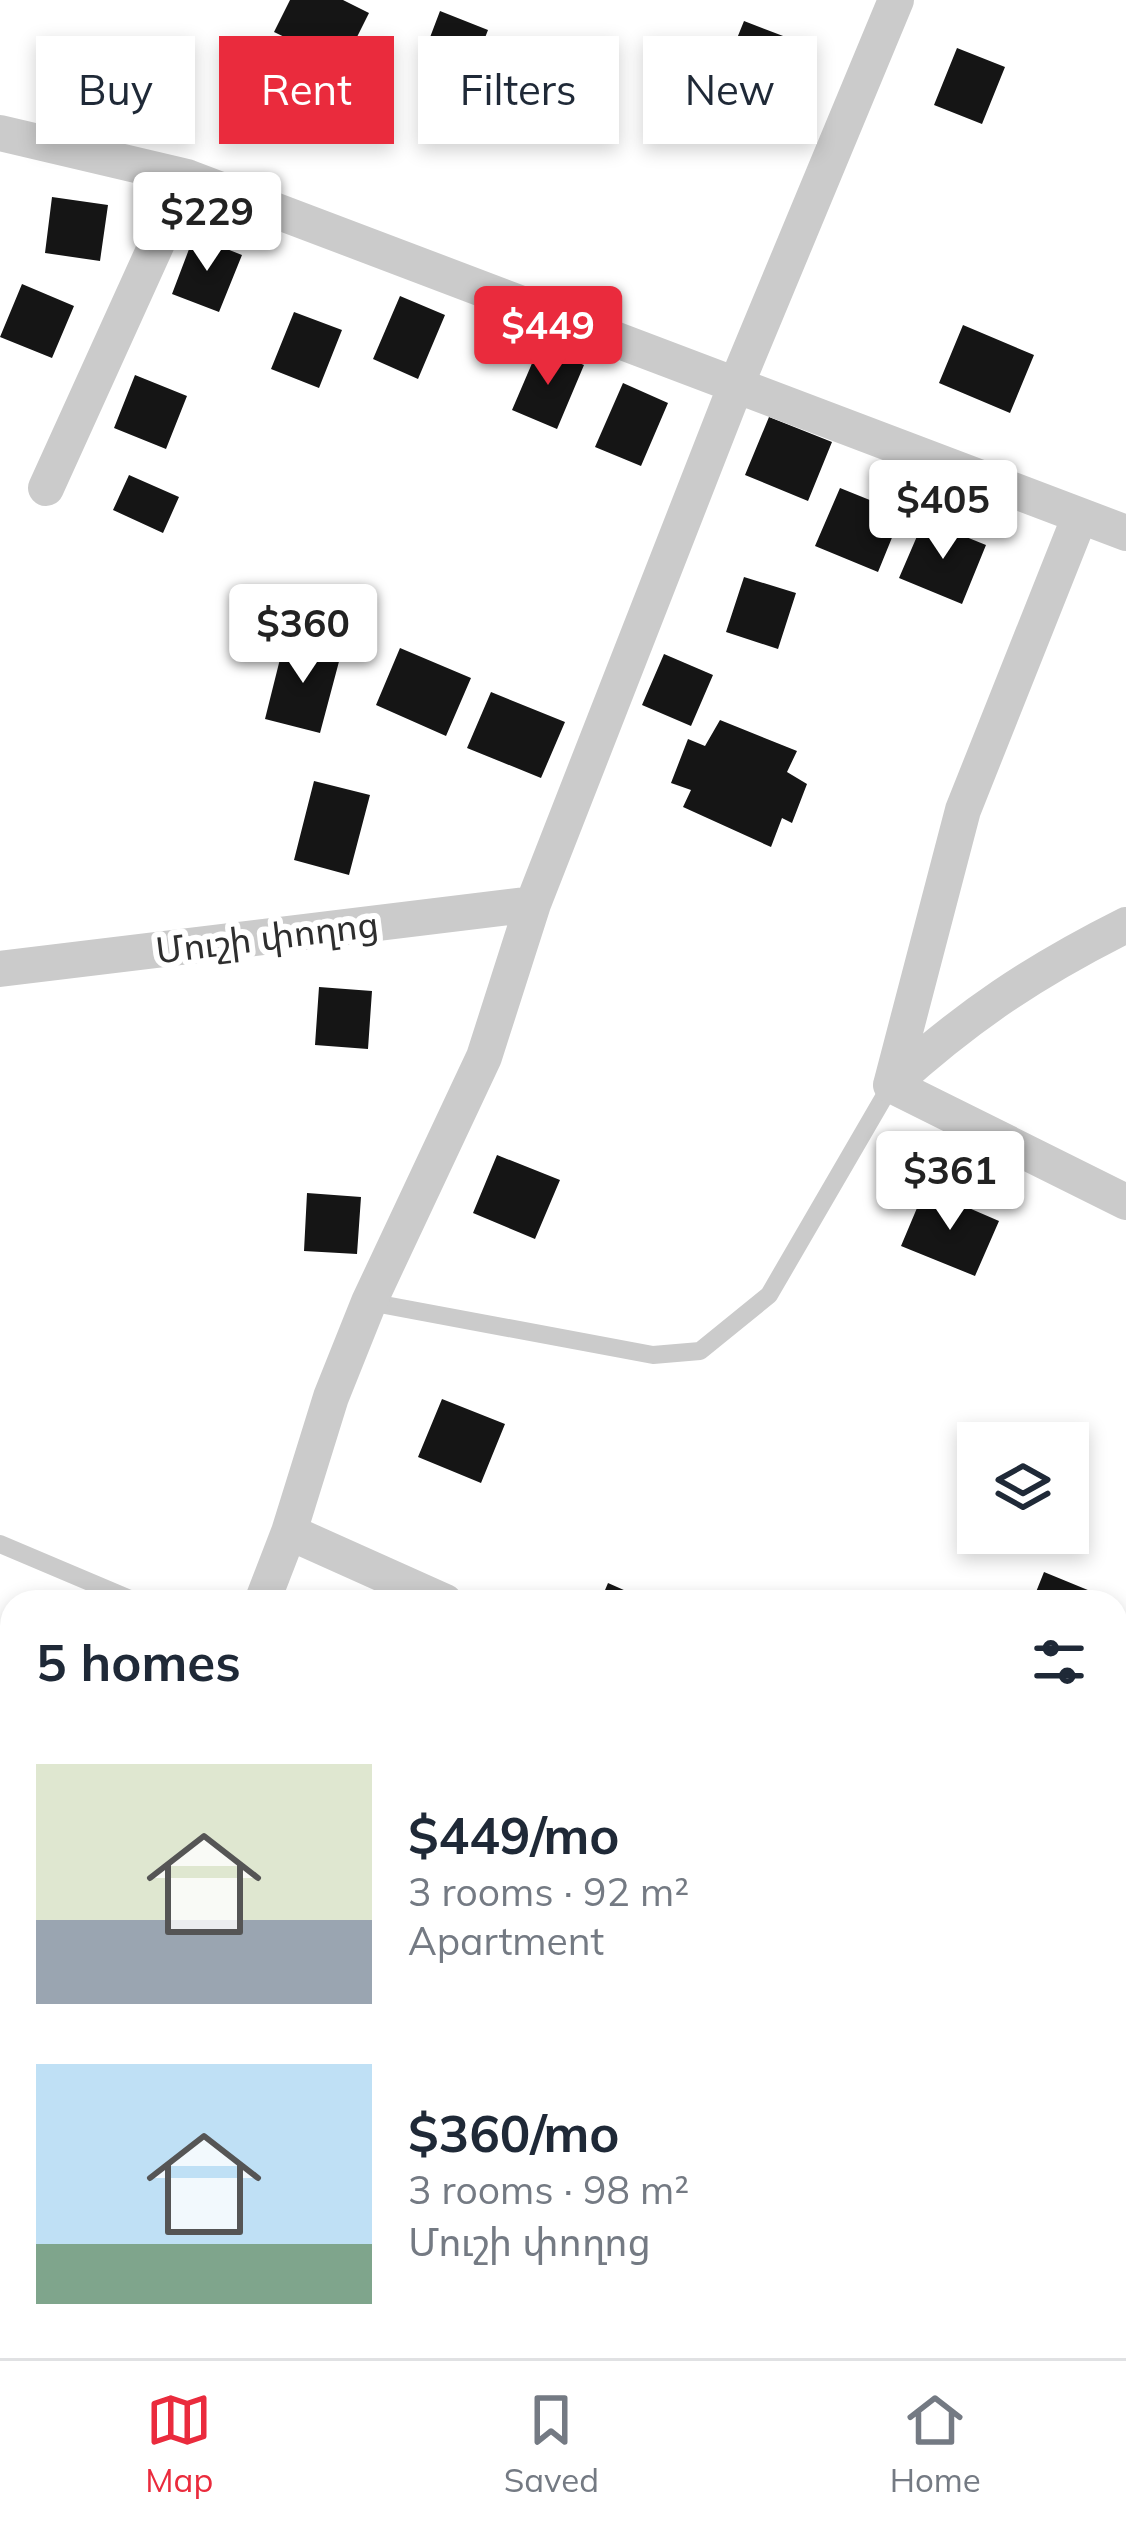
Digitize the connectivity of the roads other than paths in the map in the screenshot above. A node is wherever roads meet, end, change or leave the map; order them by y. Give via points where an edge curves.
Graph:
1 (896, 0) edge
2 (0, 133) edge
3 (187, 177) junction
4 (736, 386) junction
5 (46, 488) dead end
6 (1080, 516) junction
7 (1126, 533) edge
8 (533, 904) junction
9 (1126, 925) edge
10 (0, 969) edge
11 (891, 1085) junction
12 (1126, 1202) edge
13 (369, 1302) junction
14 (289, 1532) junction
15 (0, 1544) edge
16 (109, 1590) edge
17 (267, 1590) edge
18 (418, 1590) edge

1 - 4 street
2 - 3 street
3 - 4 street
3 - 5 street
4 - 6 street
4 - 8 street
6 - 7 street
6 - 11 street via 963,810
8 - 10 street, Մուշի փողոց
8 - 13 street via 484,1057
9 - 11 street via 1046,965
11 - 12 street
11 - 13 lane via 769,1295 700,1351 653,1355
13 - 14 street
14 - 17 street
14 - 18 street
15 - 16 lane

